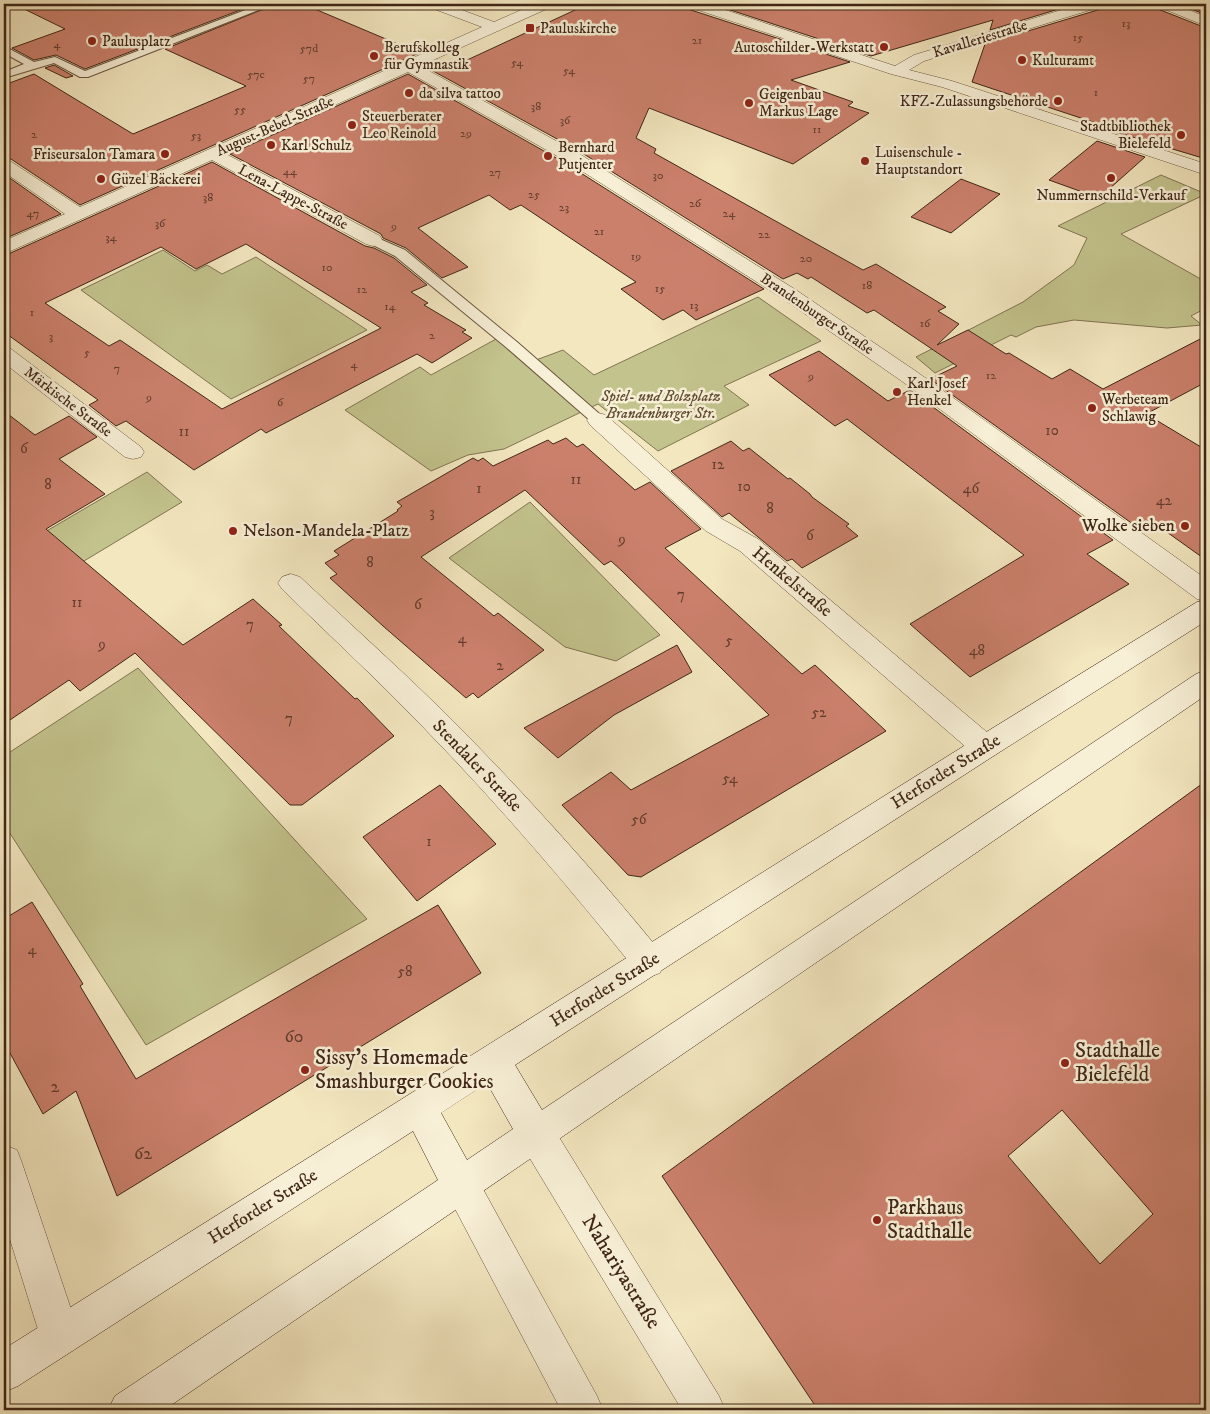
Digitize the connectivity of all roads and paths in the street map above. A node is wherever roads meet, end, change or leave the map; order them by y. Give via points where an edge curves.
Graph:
1 (269, 4) edge
2 (434, 4) edge
3 (546, 4) edge
4 (694, 4) edge
5 (1095, 4) edge
6 (1164, 4) edge
7 (1206, 22) edge
8 (494, 27) junction
9 (4, 49) edge
10 (33, 65) junction
11 (408, 66) junction
12 (896, 72) junction
13 (4, 75) edge
14 (213, 154) junction
15 (4, 165) edge
16 (1206, 170) edge
17 (1206, 180) edge
18 (78, 214) junction
19 (373, 240) joint
20 (4, 248) edge
21 (4, 353) edge
22 (598, 420) joint
23 (132, 452) dead end
24 (291, 583) dead end
25 (1206, 592) edge
26 (1206, 609) edge
27 (1206, 681) edge
28 (985, 747) junction
29 (649, 962) junction
30 (493, 1061) junction
31 (419, 1107) junction
32 (536, 1134) junction
33 (4, 1163) edge
34 (460, 1184) junction
35 (60, 1336) junction
36 (4, 1372) edge
37 (129, 1410) edge
38 (583, 1410) edge
39 (705, 1410) edge

1 - 10 lane via 84,75 55,60
2 - 8 street
3 - 8 street, August-Bebel-Straße
4 - 12 street
5 - 12 street, Kavalleriestraße via 919,58
6 - 7 street
8 - 11 street, August-Bebel-Straße
9 - 10 lane
10 - 13 lane
11 - 14 street, August-Bebel-Straße
11 - 25 street, Brandenburger Straße via 572,157 790,294 926,388
12 - 16 street via 947,84
12 - 17 street via 937,90
14 - 18 street, August-Bebel-Straße
14 - 19 street, Lena-Lappe-Straße
15 - 18 street
18 - 20 street, August-Bebel-Straße
19 - 22 lane via 408,260
21 - 23 street, Märkische Straße
22 - 28 street, Henkelstraße via 714,524 749,545
24 - 29 street, Stendaler Straße via 433,719 522,813
26 - 28 street, Herforder Straße
27 - 32 street
28 - 29 street, Herforder Straße
29 - 30 street, Herforder Straße
30 - 31 street, Herforder Straße
30 - 32 street, Nahariyastraße
31 - 34 street
31 - 35 street, Herforder Straße
32 - 34 street
32 - 39 street, Nahariyastraße
33 - 35 street
34 - 37 street
34 - 38 street
35 - 36 street, Herforder Straße

